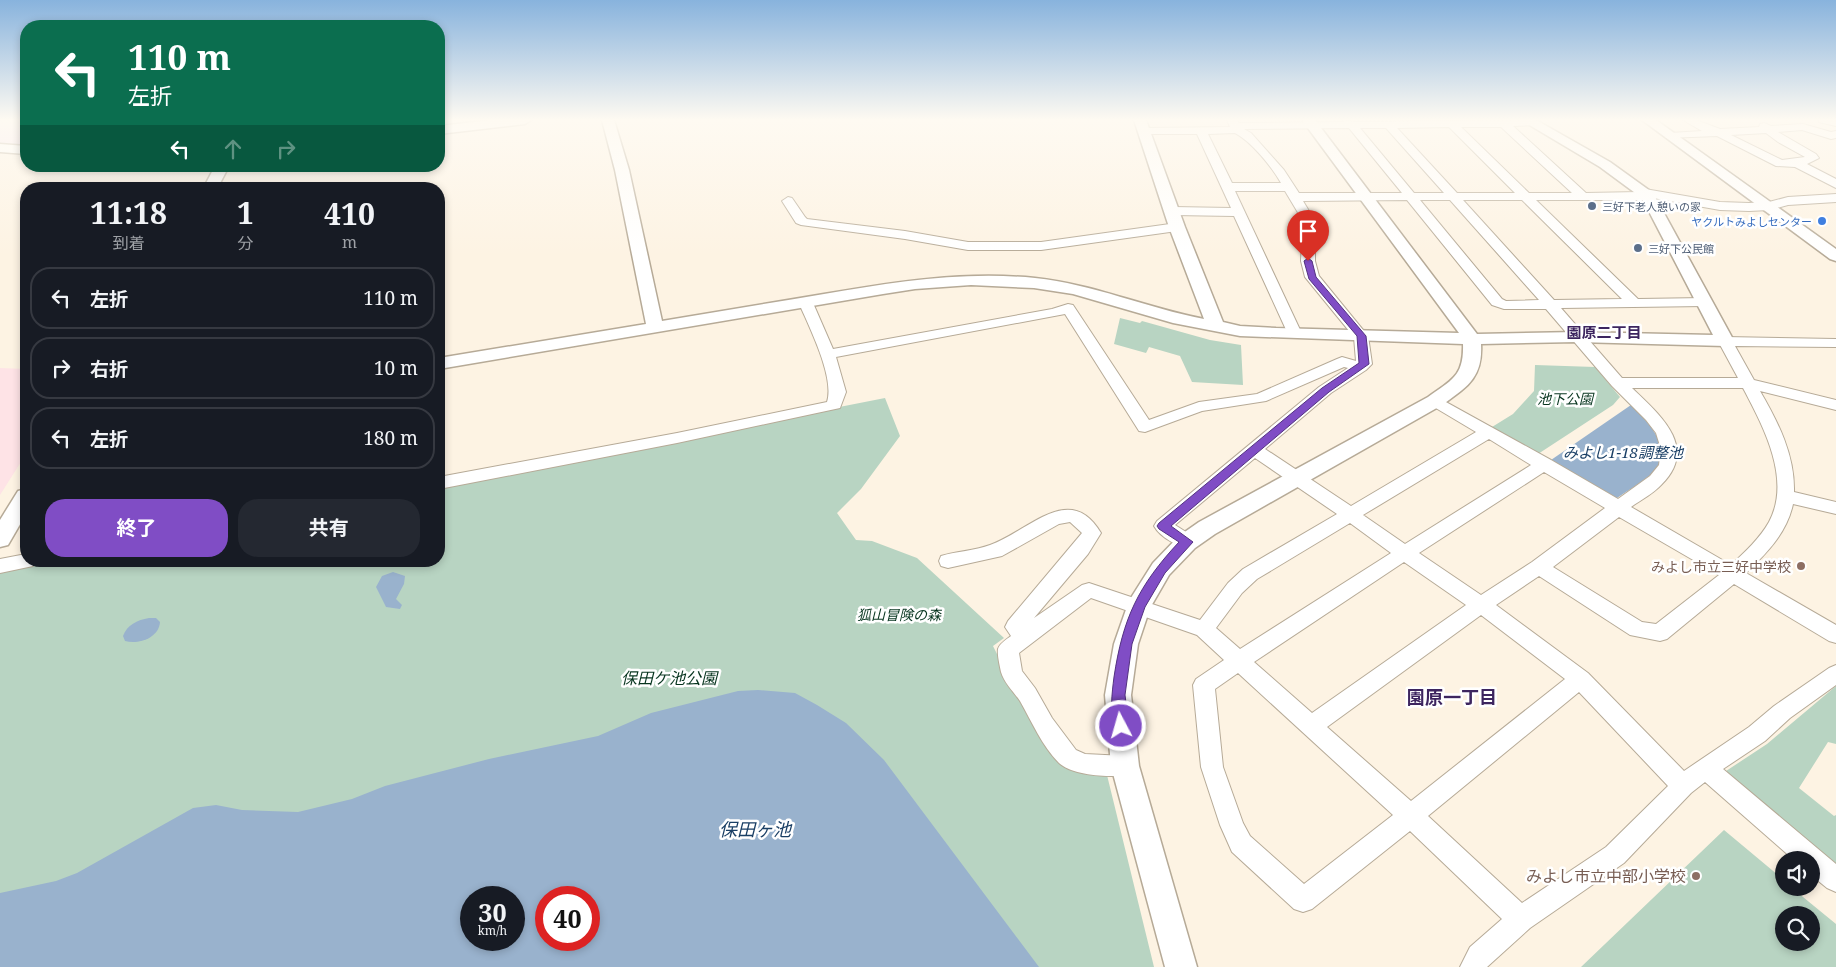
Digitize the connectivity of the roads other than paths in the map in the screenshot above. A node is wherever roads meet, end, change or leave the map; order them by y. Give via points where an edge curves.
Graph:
1 (621, 165) edge
2 (1156, 165) edge
3 (1218, 165) edge
4 (1274, 165) edge
5 (1342, 165) edge
6 (1385, 165) edge
7 (1426, 165) edge
8 (1494, 165) edge
9 (1549, 165) edge
10 (1607, 165) edge
11 (1711, 165) edge
12 (1802, 165) edge
13 (1833, 180) edge
14 (1228, 187) junction
15 (1291, 192) junction
16 (1646, 194) junction
17 (1582, 195) junction
18 (1525, 196) junction
19 (1366, 197) junction
20 (1455, 197) junction
21 (1412, 198) junction
22 (1836, 198) edge
23 (788, 201) dead end
24 (1769, 206) junction
25 (1172, 211) junction
26 (1237, 212) junction
27 (1177, 227) junction
28 (1836, 256) edge
29 (1075, 288) junction
30 (1633, 302) junction
31 (1705, 302) junction
32 (806, 303) junction
33 (1550, 303) junction
34 (1068, 308) junction
35 (1216, 326) junction
36 (655, 327) junction
37 (1295, 334) junction
38 (1361, 336) junction
39 (1578, 337) junction
40 (1472, 339) junction
41 (1725, 342) junction
42 (1836, 343) edge
43 (828, 354) junction
44 (445, 363) edge
45 (1360, 367) junction
46 (1618, 383) junction
47 (1747, 383) junction
48 (1435, 401) junction
49 (1836, 406) edge
50 (1488, 432) junction
51 (1254, 450) junction
52 (1545, 464) junction
53 (1297, 477) junction
54 (445, 482) edge
55 (1786, 496) junction
56 (20, 506) edge
57 (1618, 508) junction
58 (1836, 508) edge
59 (1350, 514) junction
60 (0, 540) edge
61 (1187, 542) junction
62 (1406, 554) junction
63 (948, 561) dead end
64 (20, 562) edge
65 (0, 566) edge
66 (1539, 568) junction
67 (1731, 574) junction
68 (1481, 606) junction
69 (1138, 607) junction
70 (1204, 630) junction
71 (1836, 635) edge
72 (1024, 636) junction
73 (1238, 661) junction
74 (1836, 674) edge
75 (1580, 678) junction
76 (1311, 726) junction
77 (1125, 766) junction
78 (1705, 768) junction
79 (1683, 786) junction
80 (1411, 816) junction
81 (1836, 880) edge
82 (1521, 919) junction
83 (1181, 967) edge
84 (1473, 967) edge

1 - 36 street
2 - 25 street
3 - 14 street
4 - 15 street
5 - 19 street
6 - 21 street
7 - 20 street
8 - 18 street
9 - 17 street
10 - 16 street
11 - 24 street
12 - 13 street
14 - 15 street
14 - 26 street
15 - 19 street
15 - 38 street via 1309,221 1308,261 1312,278
16 - 17 street
16 - 24 street via 1720,206
16 - 31 street
17 - 18 street
18 - 20 street
18 - 30 street
19 - 21 street
19 - 40 street
20 - 21 street
20 - 33 street
21 - 33 street via 1497,302
22 - 24 street via 1788,201
23 - 27 street via 800,220 805,222 968,246 1041,246
24 - 28 street
25 - 26 street
25 - 27 street
26 - 37 street
27 - 35 street
29 - 32 street via 1007,280 971,280 907,285
29 - 34 street
29 - 35 street via 1178,319
30 - 31 street
30 - 33 street
31 - 41 street
32 - 36 street
32 - 43 street
33 - 39 street
34 - 43 street
34 - 45 street via 1145,427 1199,407 1260,398 1342,362
35 - 37 street via 1240,331
36 - 44 street
37 - 38 street
38 - 40 street
38 - 45 street via 1364,364
39 - 40 street
39 - 41 street
39 - 46 street
40 - 48 street via 1473,364 1468,377
41 - 42 street
41 - 47 street
43 - 54 street via 838,392 834,406
45 - 51 street via 1325,390
46 - 47 street
46 - 57 street via 1652,416 1664,432 1669,449 1667,466 1656,480
47 - 49 street
47 - 55 street via 1783,460
48 - 50 street
48 - 53 street
50 - 52 street
50 - 59 street
51 - 53 street
51 - 61 street via 1163,526
52 - 57 street
52 - 62 street
53 - 59 street
53 - 61 street
55 - 58 street
55 - 67 street via 1777,524 1758,551
56 - 60 street
57 - 66 street
57 - 67 street
59 - 62 street
59 - 70 street via 1250,574 1235,588
61 - 69 street via 1161,570
62 - 68 street
62 - 73 street
63 - 72 street via 995,551 1055,518 1073,515 1086,525 1092,533 1015,627
64 - 65 street
66 - 67 street via 1637,629 1660,633
66 - 68 street
67 - 71 street
68 - 75 street
68 - 76 street
69 - 70 street
69 - 72 street via 1089,590
69 - 77 street via 1126,644 1118,695
70 - 73 street
72 - 77 street via 1008,650 1012,673 1068,757 1083,764
73 - 76 street
73 - 80 street via 1204,685 1212,768 1241,844 1303,900
74 - 78 street via 1757,734
75 - 79 street
75 - 80 street
76 - 80 street
77 - 83 street
78 - 79 street
78 - 81 street
79 - 82 street via 1615,855
80 - 82 street
82 - 84 street via 1479,956

